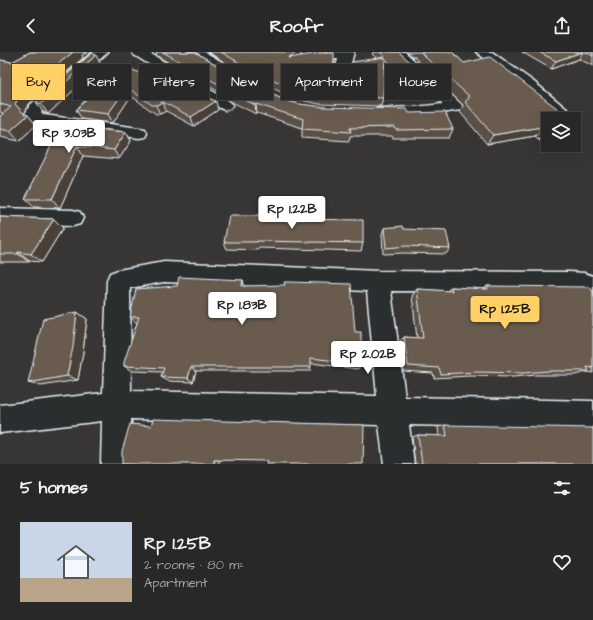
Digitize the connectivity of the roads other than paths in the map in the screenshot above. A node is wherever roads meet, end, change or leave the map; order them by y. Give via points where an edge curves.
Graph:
1 (101, 52) edge
2 (139, 52) edge
3 (196, 52) edge
4 (303, 52) edge
5 (397, 52) edge
6 (483, 52) edge
7 (346, 54) edge
8 (344, 64) edge
9 (217, 65) edge
10 (225, 105) dead end
11 (364, 112) edge
12 (561, 112) edge
13 (139, 133) dead end
14 (0, 216) edge
15 (73, 218) dead end
16 (378, 281) junction
17 (593, 286) edge
18 (118, 405) junction
19 (392, 410) junction
20 (593, 416) edge
21 (0, 419) edge
22 (116, 464) edge
23 (399, 464) edge

1 - 13 street via 36,108 33,114 39,119
2 - 10 street
3 - 9 street
4 - 7 street via 311,55
5 - 11 street via 455,107 415,112
6 - 12 street
7 - 8 street
14 - 15 street
16 - 17 street via 569,282
16 - 18 street via 164,272 118,280
16 - 19 street
18 - 19 street
18 - 21 street
18 - 22 street
19 - 20 street
19 - 23 street

